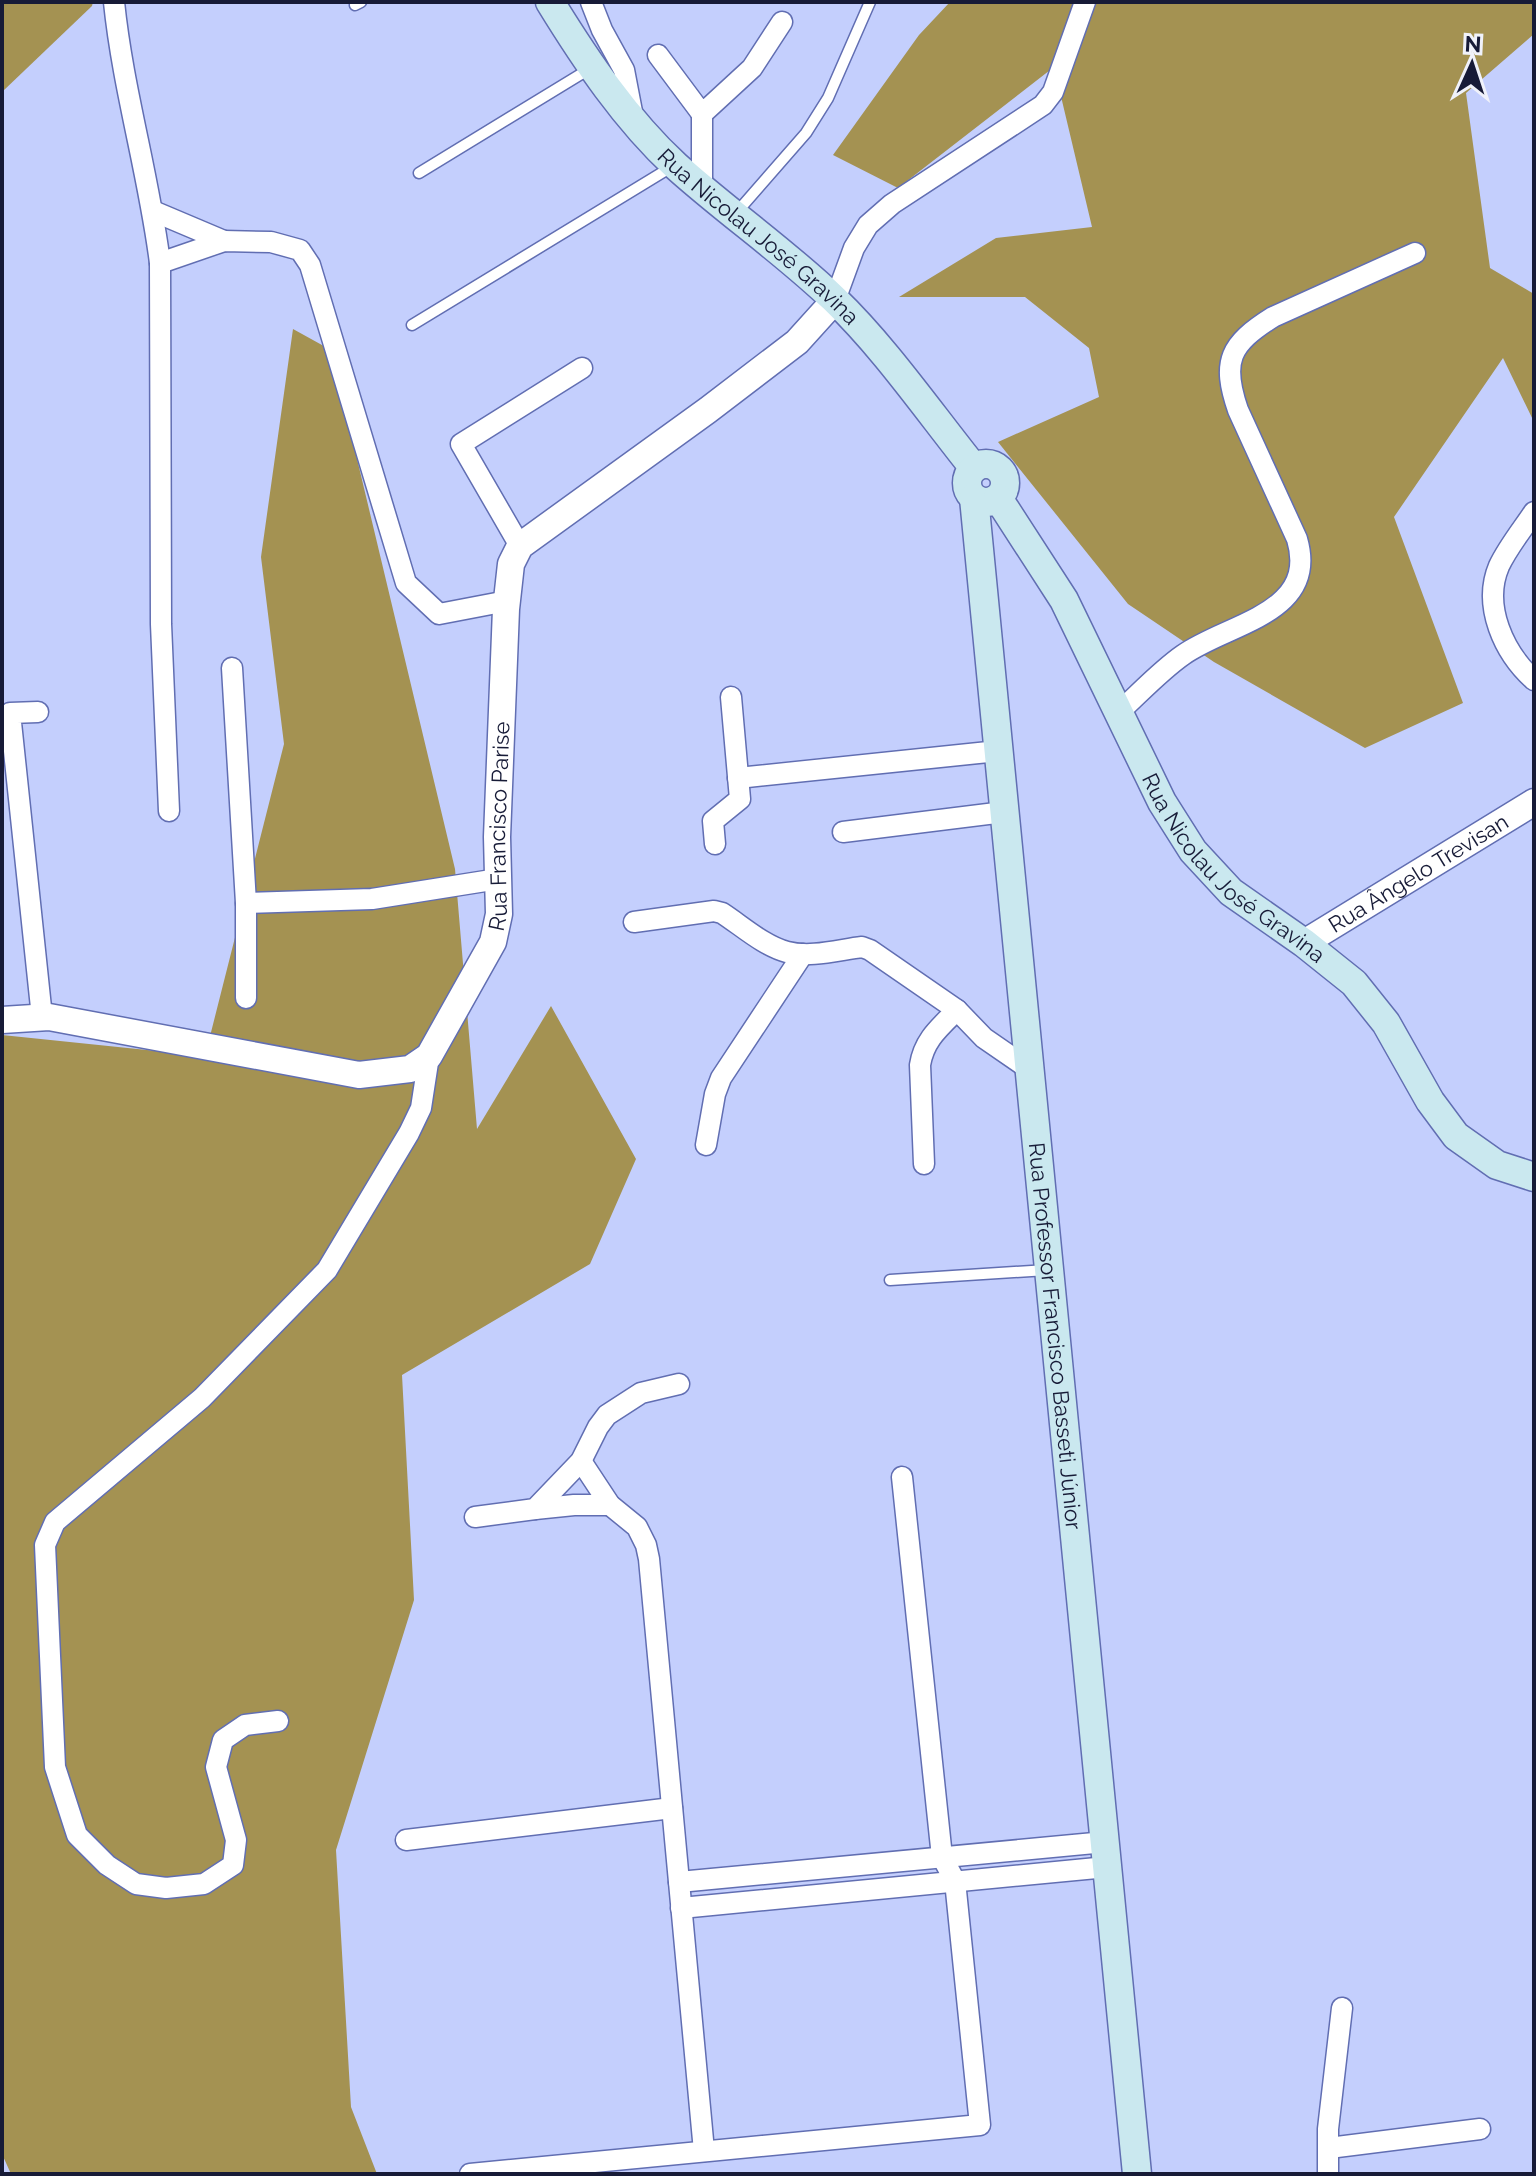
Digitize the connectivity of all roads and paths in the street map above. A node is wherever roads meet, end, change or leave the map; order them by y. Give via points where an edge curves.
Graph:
1 (114, 2) edge
2 (550, 2) edge
3 (591, 2) edge
4 (870, 2) edge
5 (1085, 2) edge
6 (782, 22) dead end
7 (658, 55) dead end
8 (593, 67) junction
9 (702, 114) junction
10 (634, 121) junction
11 (675, 165) junction
12 (419, 173) dead end
13 (702, 187) junction
14 (153, 211) junction
15 (735, 213) junction
16 (224, 241) junction
17 (1415, 253) dead end
18 (160, 263) junction
19 (835, 300) junction
20 (412, 325) dead end
21 (582, 368) dead end
22 (974, 468) joint
23 (986, 498) junction
24 (1534, 512) edge
25 (520, 546) junction
26 (507, 601) junction
27 (232, 668) dead end
28 (1534, 680) edge
29 (731, 697) dead end
30 (38, 712) dead end
31 (1118, 713) junction
32 (998, 751) junction
33 (738, 778) junction
34 (1534, 802) edge
35 (169, 811) dead end
36 (1004, 812) junction
37 (843, 832) dead end
38 (715, 844) dead end
39 (498, 879) junction
40 (246, 903) junction
41 (634, 922) dead end
42 (1304, 943) junction
43 (803, 954) junction
44 (246, 998) dead end
45 (957, 1010) junction
46 (42, 1017) junction
47 (2, 1020) edge
48 (429, 1056) junction
49 (1029, 1069) junction
50 (706, 1145) dead end
51 (924, 1164) dead end
52 (1534, 1177) edge
53 (1049, 1270) junction
54 (890, 1280) dead end
55 (679, 1384) dead end
56 (581, 1461) junction
57 (902, 1477) dead end
58 (610, 1505) junction
59 (535, 1509) junction
60 (475, 1517) dead end
61 (278, 1721) dead end
62 (672, 1808) junction
63 (406, 1840) dead end
64 (1106, 1854) junction
65 (942, 1857) junction
66 (955, 1881) junction
67 (679, 1882) junction
68 (681, 1908) junction
69 (1342, 2008) dead end
70 (1480, 2129) dead end
71 (1329, 2148) junction
72 (704, 2151) junction
73 (470, 2174) edge
74 (1137, 2174) edge
75 (1328, 2174) edge

1 - 14 street
2 - 8 main road, Rua Nicolau José Gravina
3 - 10 street via 624,70
4 - 15 lane via 828,98 806,133
5 - 19 street via 1053,92 1043,105 868,225
6 - 9 street via 752,68
7 - 9 street
8 - 10 main road, Rua Nicolau José Gravina
8 - 12 lane
9 - 13 street
10 - 11 main road, Rua Nicolau José Gravina
11 - 13 main road, Rua Nicolau José Gravina
11 - 20 lane
13 - 15 main road, Rua Nicolau José Gravina
14 - 16 street
14 - 18 street
15 - 19 main road, Rua Nicolau José Gravina
16 - 18 street
16 - 26 street via 271,242 300,250 310,265 406,583 439,614
17 - 31 street via 1273,317 1236,348 1228,369 1230,388 1297,539 1302,572 1282,601 1185,653
18 - 35 street via 161,624
19 - 22 main road, Rua Nicolau José Gravina
19 - 25 street via 797,342
21 - 25 street via 461,444
22 - 23 main road, Rua Professor Francisco Basseti Júnior via 967,483
23 - 31 main road, Rua Nicolau José Gravina via 1064,600
23 - 32 main road, Rua Professor Francisco Basseti Júnior
24 - 28 street via 1498,568 1492,592 1504,641
25 - 26 street, Rua Francisco Parise via 511,564
26 - 39 street, Rua Francisco Parise
27 - 40 street
29 - 33 street
30 - 46 street via 10,713
31 - 42 main road, Rua Nicolau José Gravina via 1193,851 1246,904
32 - 33 street
32 - 36 main road, Rua Professor Francisco Basseti Júnior
33 - 38 street via 740,799 713,821
34 - 42 street, Rua Ângelo Trevisan
36 - 37 street
36 - 49 main road, Rua Professor Francisco Basseti Júnior
39 - 40 street via 372,899
39 - 48 street, Rua Francisco Parise via 493,942
40 - 44 street
41 - 43 street via 714,911 775,947
42 - 52 main road, Rua Nicolau José Gravina via 1372,1004 1456,1136 1497,1165
43 - 45 street via 862,947
43 - 50 street via 721,1078
45 - 49 street via 984,1038
45 - 51 street via 922,1051
46 - 47 street
46 - 48 street via 359,1075 410,1069
48 - 61 street via 415,1121 327,1270 202,1398 55,1522 45,1545 55,1767 77,1835 107,1865 136,1884 166,1888 204,1884 233,1865 236,1840 216,1767 223,1740 245,1725
49 - 53 main road, Rua Professor Francisco Basseti Júnior
53 - 54 lane
53 - 64 main road, Rua Professor Francisco Basseti Júnior
55 - 56 street via 621,1403 598,1427
56 - 58 street
56 - 59 street
57 - 65 street
58 - 59 street
58 - 62 street via 637,1527 649,1559
59 - 60 street
62 - 63 street
62 - 67 street
64 - 65 street
64 - 66 street
64 - 74 main road, Rua Professor Francisco Basseti Júnior
65 - 66 street
65 - 67 street
66 - 68 street
66 - 72 street via 980,2125
67 - 68 street
68 - 72 street
69 - 71 street
70 - 71 street
71 - 75 street
72 - 73 street

